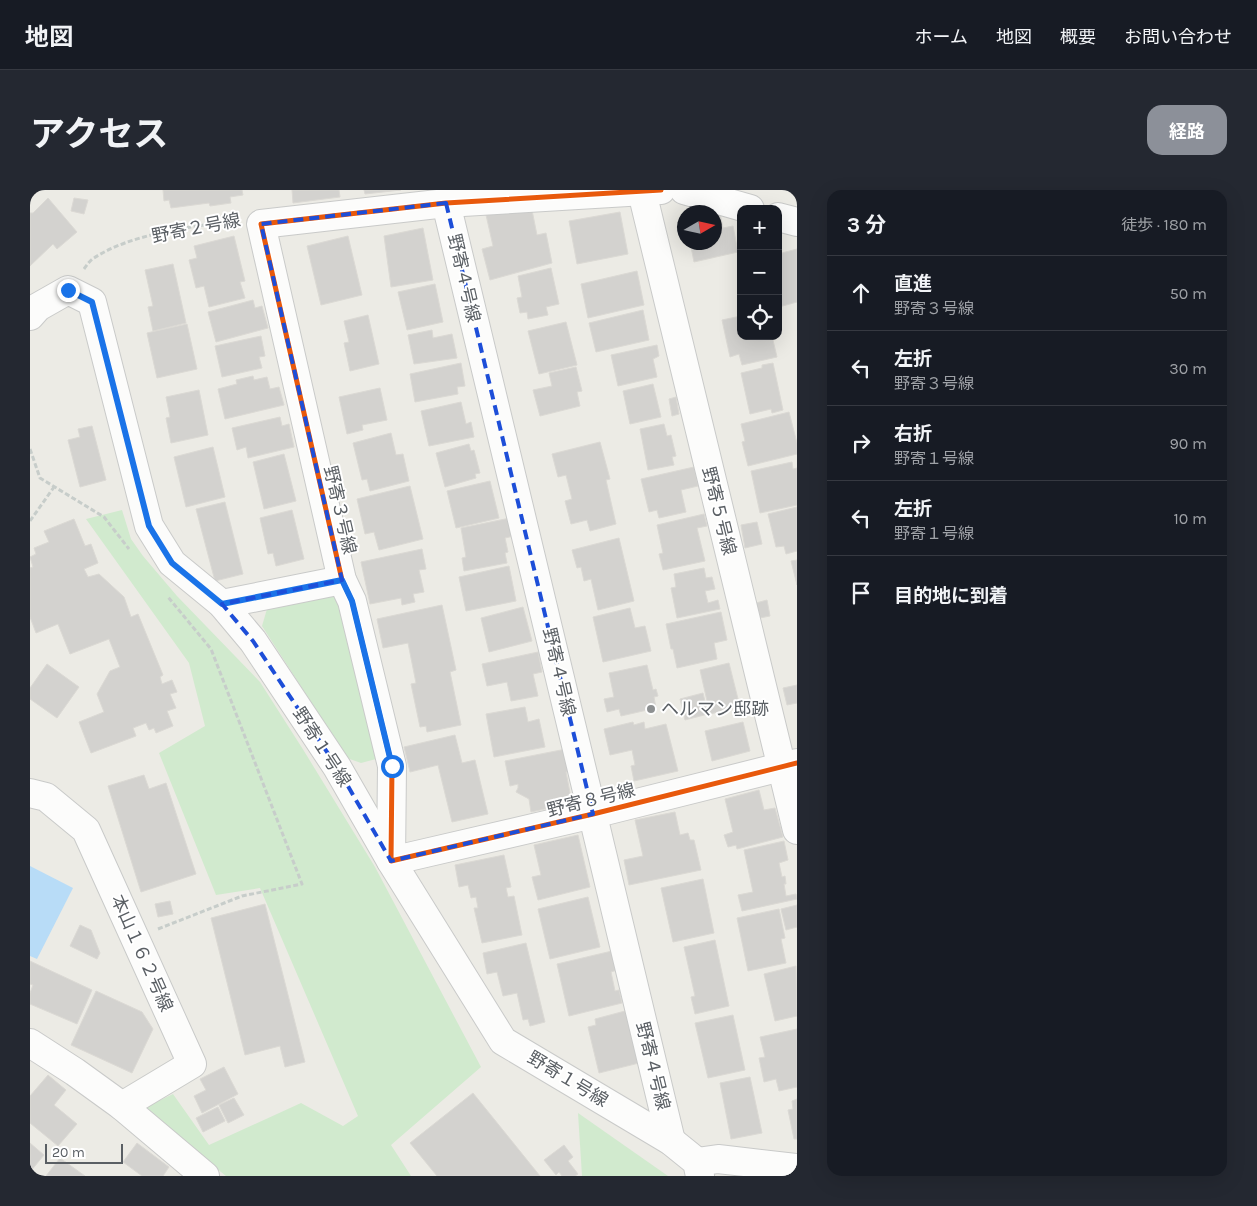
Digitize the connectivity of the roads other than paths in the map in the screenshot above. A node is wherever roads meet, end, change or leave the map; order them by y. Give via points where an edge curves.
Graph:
1 (684, 190) edge
2 (651, 191) edge
3 (446, 203) junction
4 (737, 205) edge
5 (782, 218) edge
6 (797, 222) edge
7 (260, 224) joint
8 (30, 316) edge
9 (342, 580) junction
10 (222, 604) junction
11 (789, 764) edge
12 (30, 793) edge
13 (593, 814) junction
14 (797, 830) edge
15 (391, 861) junction
16 (30, 1043) edge
17 (122, 1106) junction
18 (671, 1141) junction
19 (797, 1168) edge
20 (698, 1169) edge
21 (205, 1176) edge

1 - 4 street
2 - 3 street, 野寄２号線
2 - 11 street, 野寄５号線
3 - 7 street, 野寄２号線
3 - 13 street, 野寄４号線
5 - 6 street
7 - 9 street, 野寄３号線
8 - 10 street, 野寄１号線 via 38,307 68,290 92,302 149,526 172,563
9 - 10 street, 野寄３号線
9 - 15 street, 野寄３号線 via 352,601 392,766
10 - 15 street, 野寄１号線 via 253,641 337,768
11 - 13 street, 野寄８号線
11 - 14 street, 野寄５号線
12 - 17 street, 本山１６２号線 via 46,797 86,830 192,1064
13 - 15 street, 野寄８号線
13 - 18 street, 野寄４号線
15 - 18 street, 野寄１号線 via 503,1041
16 - 17 street
17 - 21 street
18 - 20 street, 野寄１号線
19 - 20 street via 718,1159

